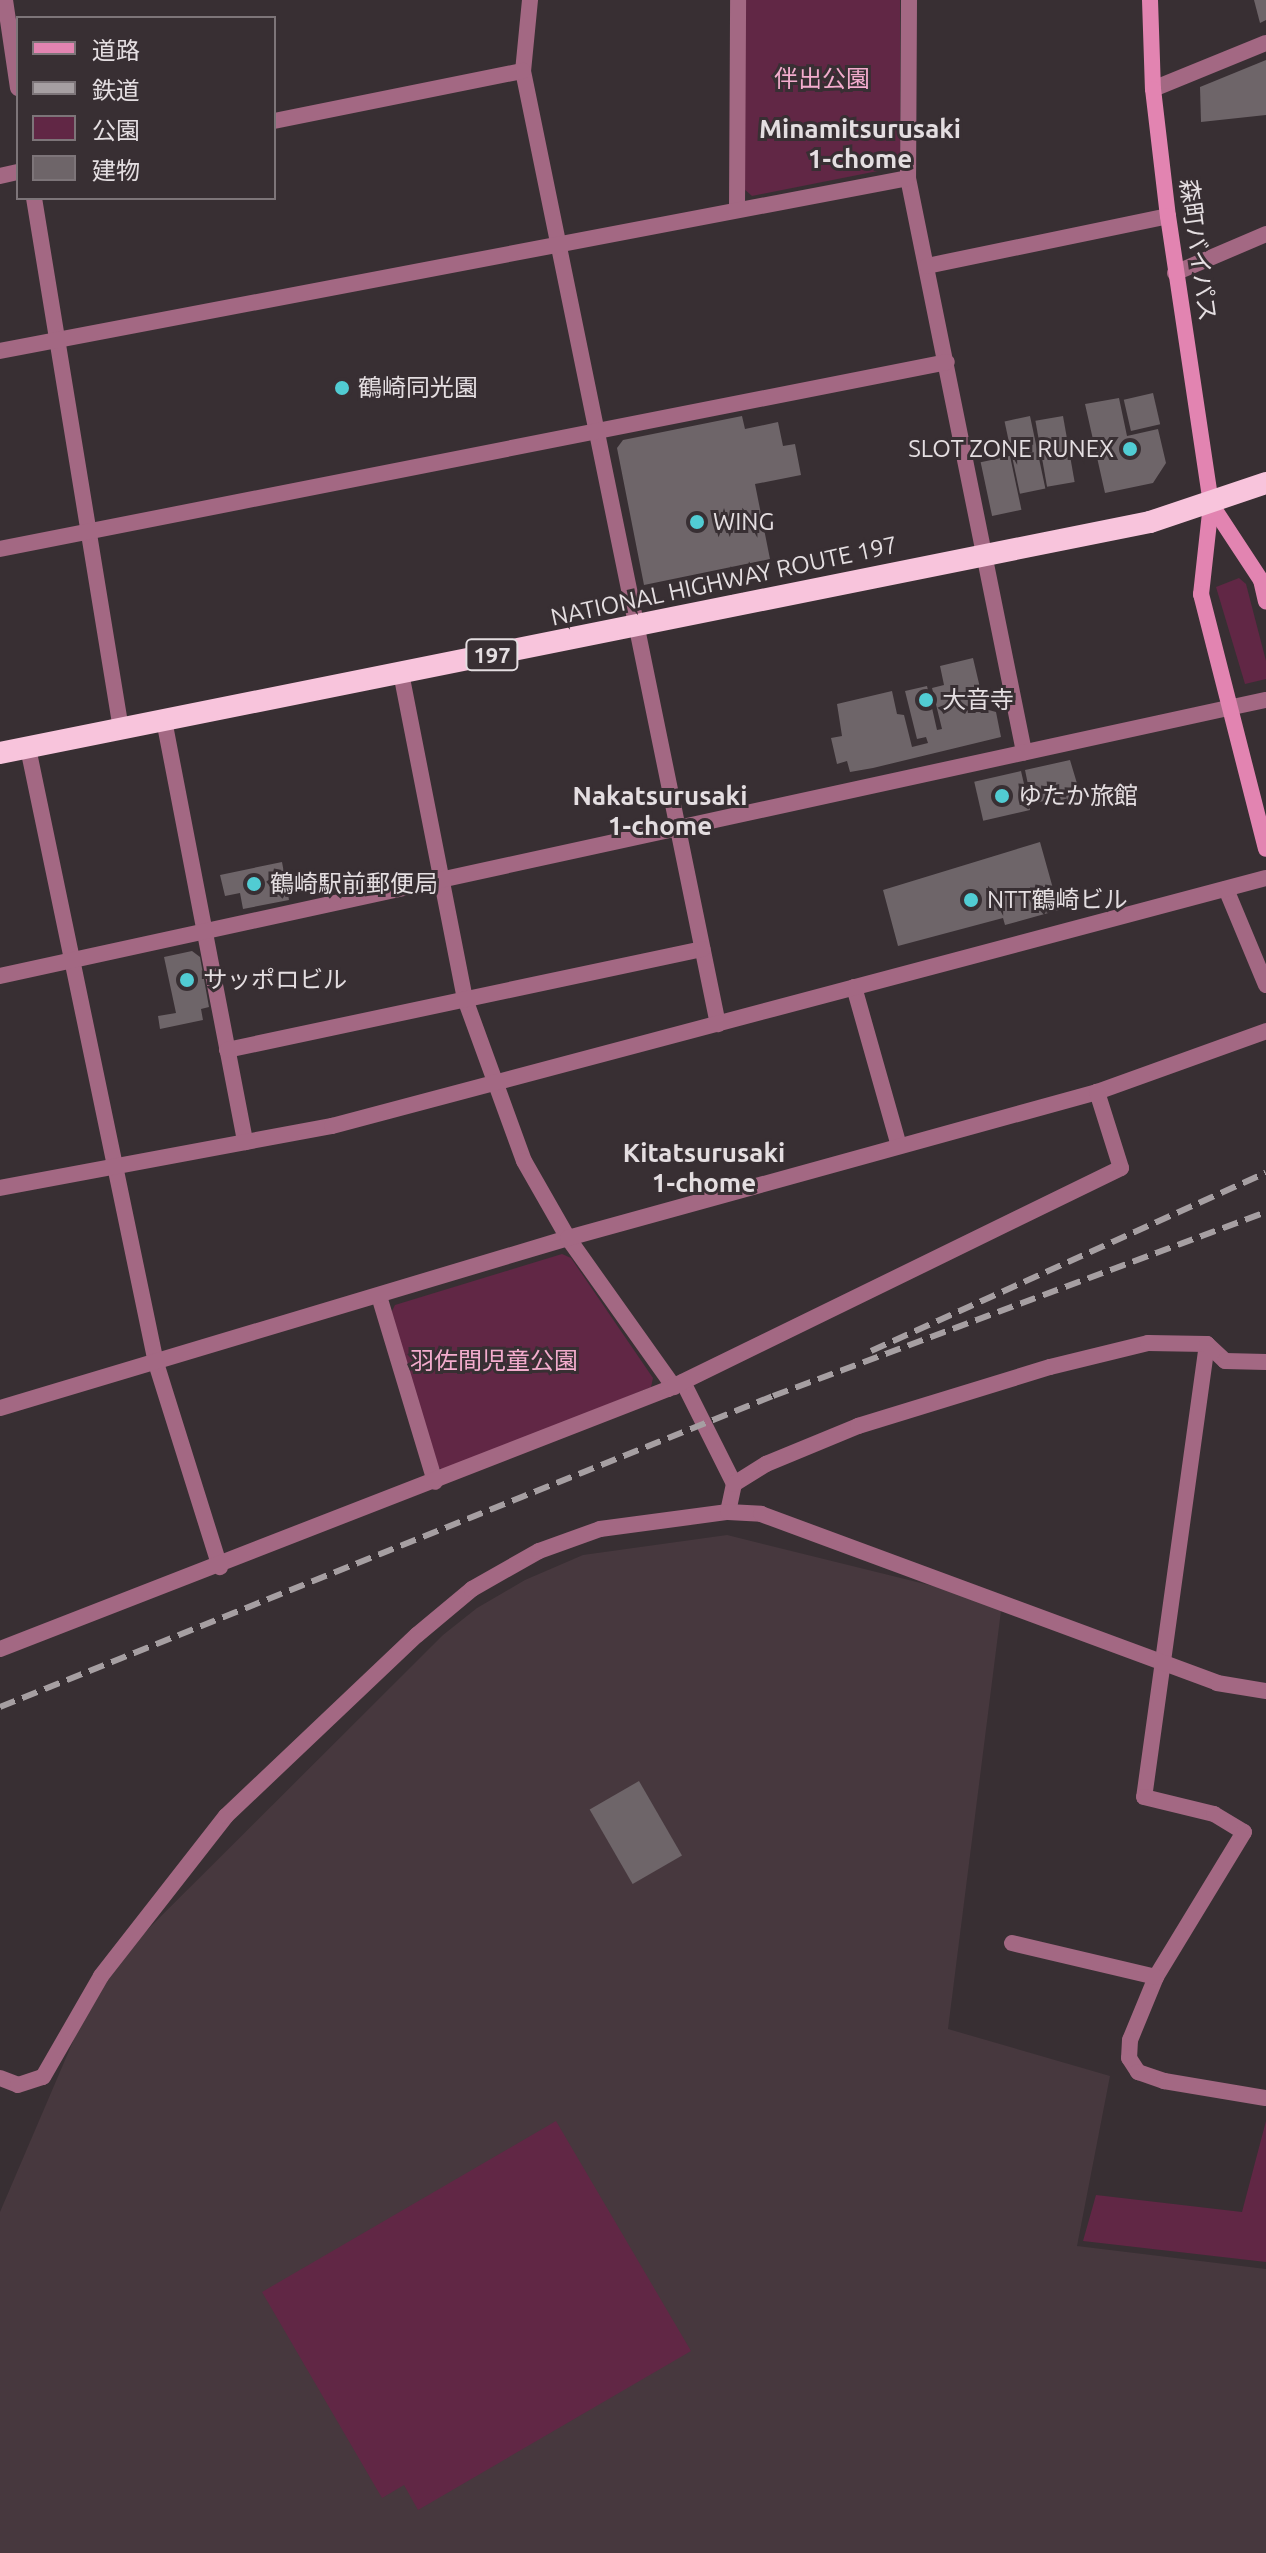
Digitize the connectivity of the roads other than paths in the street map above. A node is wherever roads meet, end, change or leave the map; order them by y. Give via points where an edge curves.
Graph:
1 (5, 0) edge
2 (530, 0) edge
3 (738, 0) edge
4 (909, 0) edge
5 (1150, 0) edge
6 (1266, 43) edge
7 (523, 71) junction
8 (16, 74) edge
9 (1153, 89) junction
10 (276, 121) edge
11 (908, 178) junction
12 (34, 200) edge
13 (737, 210) junction
14 (1168, 216) junction
15 (1266, 234) edge
16 (559, 244) junction
17 (927, 266) junction
18 (1175, 273) junction
19 (56, 340) junction
20 (0, 351) edge
21 (947, 362) junction
22 (597, 431) junction
23 (1266, 483) edge
24 (1211, 504) junction
25 (89, 531) junction
26 (0, 549) edge
27 (984, 555) junction
28 (1266, 601) edge
29 (636, 625) junction
30 (401, 673) junction
31 (1266, 700) edge
32 (1228, 708) junction
33 (164, 720) junction
34 (121, 729) junction
35 (28, 748) junction
36 (1024, 752) junction
37 (0, 753) edge
38 (677, 827) junction
39 (1266, 849) edge
40 (1266, 878) edge
41 (441, 879) junction
42 (1226, 889) junction
43 (204, 930) junction
44 (702, 949) junction
45 (72, 959) junction
46 (0, 976) edge
47 (1266, 985) edge
48 (854, 987) junction
49 (465, 999) junction
50 (718, 1024) junction
51 (1266, 1031) edge
52 (227, 1050) junction
53 (495, 1083) junction
54 (1097, 1092) junction
55 (245, 1142) junction
56 (899, 1146) junction
57 (114, 1167) junction
58 (0, 1188) edge
59 (568, 1238) junction
60 (379, 1296) junction
61 (1207, 1344) junction
62 (1266, 1362) edge
63 (156, 1363) junction
64 (678, 1385) junction
65 (0, 1408) edge
66 (435, 1482) junction
67 (734, 1484) junction
68 (728, 1512) junction
69 (220, 1567) junction
70 (0, 1649) edge
71 (1165, 1663) junction
72 (1266, 1691) edge
73 (1012, 1943) dead end
74 (1156, 1977) junction
75 (0, 2078) edge
76 (1266, 2098) edge

1 - 8 street
2 - 7 street
3 - 13 street
4 - 11 street
5 - 9 main road, 森町バイパス
6 - 9 street
7 - 10 street
7 - 16 street
9 - 14 main road, 森町バイパス
11 - 13 street
11 - 17 street
12 - 19 street
13 - 16 street
14 - 17 street
14 - 18 main road, 森町バイパス
15 - 18 street
16 - 19 street
16 - 22 street
17 - 21 street
18 - 24 main road, 森町バイパス
19 - 20 street
19 - 25 street
21 - 22 street
21 - 27 street
22 - 25 street
22 - 29 street
23 - 24 highway, NATIONAL HIGHWAY ROUTE 197 / 197
24 - 27 highway, NATIONAL HIGHWAY ROUTE 197 / 197
24 - 28 main road via 1261,580
24 - 32 main road via 1201,594
25 - 26 street
25 - 34 street
27 - 29 highway, NATIONAL HIGHWAY ROUTE 197 / 197
27 - 36 street
29 - 30 highway, NATIONAL HIGHWAY ROUTE 197 / 197
29 - 38 street
30 - 33 highway, NATIONAL HIGHWAY ROUTE 197 / 197
30 - 41 street
31 - 32 street
32 - 36 street
32 - 39 main road
33 - 34 highway, NATIONAL HIGHWAY ROUTE 197 / 197
33 - 43 street
34 - 35 highway, NATIONAL HIGHWAY ROUTE 197 / 197
35 - 37 highway, NATIONAL HIGHWAY ROUTE 197 / 197
35 - 45 street
36 - 38 street
38 - 41 street
38 - 44 street
40 - 42 street
41 - 43 street
41 - 49 street
42 - 47 street
42 - 48 street
43 - 45 street
43 - 52 street
44 - 49 street
44 - 50 street
45 - 46 street
45 - 57 street
48 - 50 street
48 - 56 street
49 - 52 street
49 - 53 street
50 - 53 street
51 - 54 street
52 - 55 street
53 - 55 street via 332,1126
53 - 59 street via 524,1161
54 - 56 street
54 - 64 street via 1121,1168
55 - 57 street
56 - 59 street
57 - 58 street
57 - 63 street
59 - 60 street
59 - 64 street
60 - 63 street
60 - 66 street
61 - 62 street via 1225,1361
61 - 67 street via 1148,1343 1050,1367 858,1426 766,1464
61 - 71 street
63 - 65 street
63 - 69 street
64 - 66 street
64 - 67 street
66 - 69 street
67 - 68 street
68 - 71 street via 761,1514
68 - 75 street via 600,1529 539,1551 472,1589 226,1816 101,1976 43,2077 18,2085
69 - 70 street
71 - 72 street via 1217,1683
71 - 74 street via 1144,1797 1214,1814 1244,1832
73 - 74 street
74 - 76 street via 1130,2040 1129,2058 1138,2072

